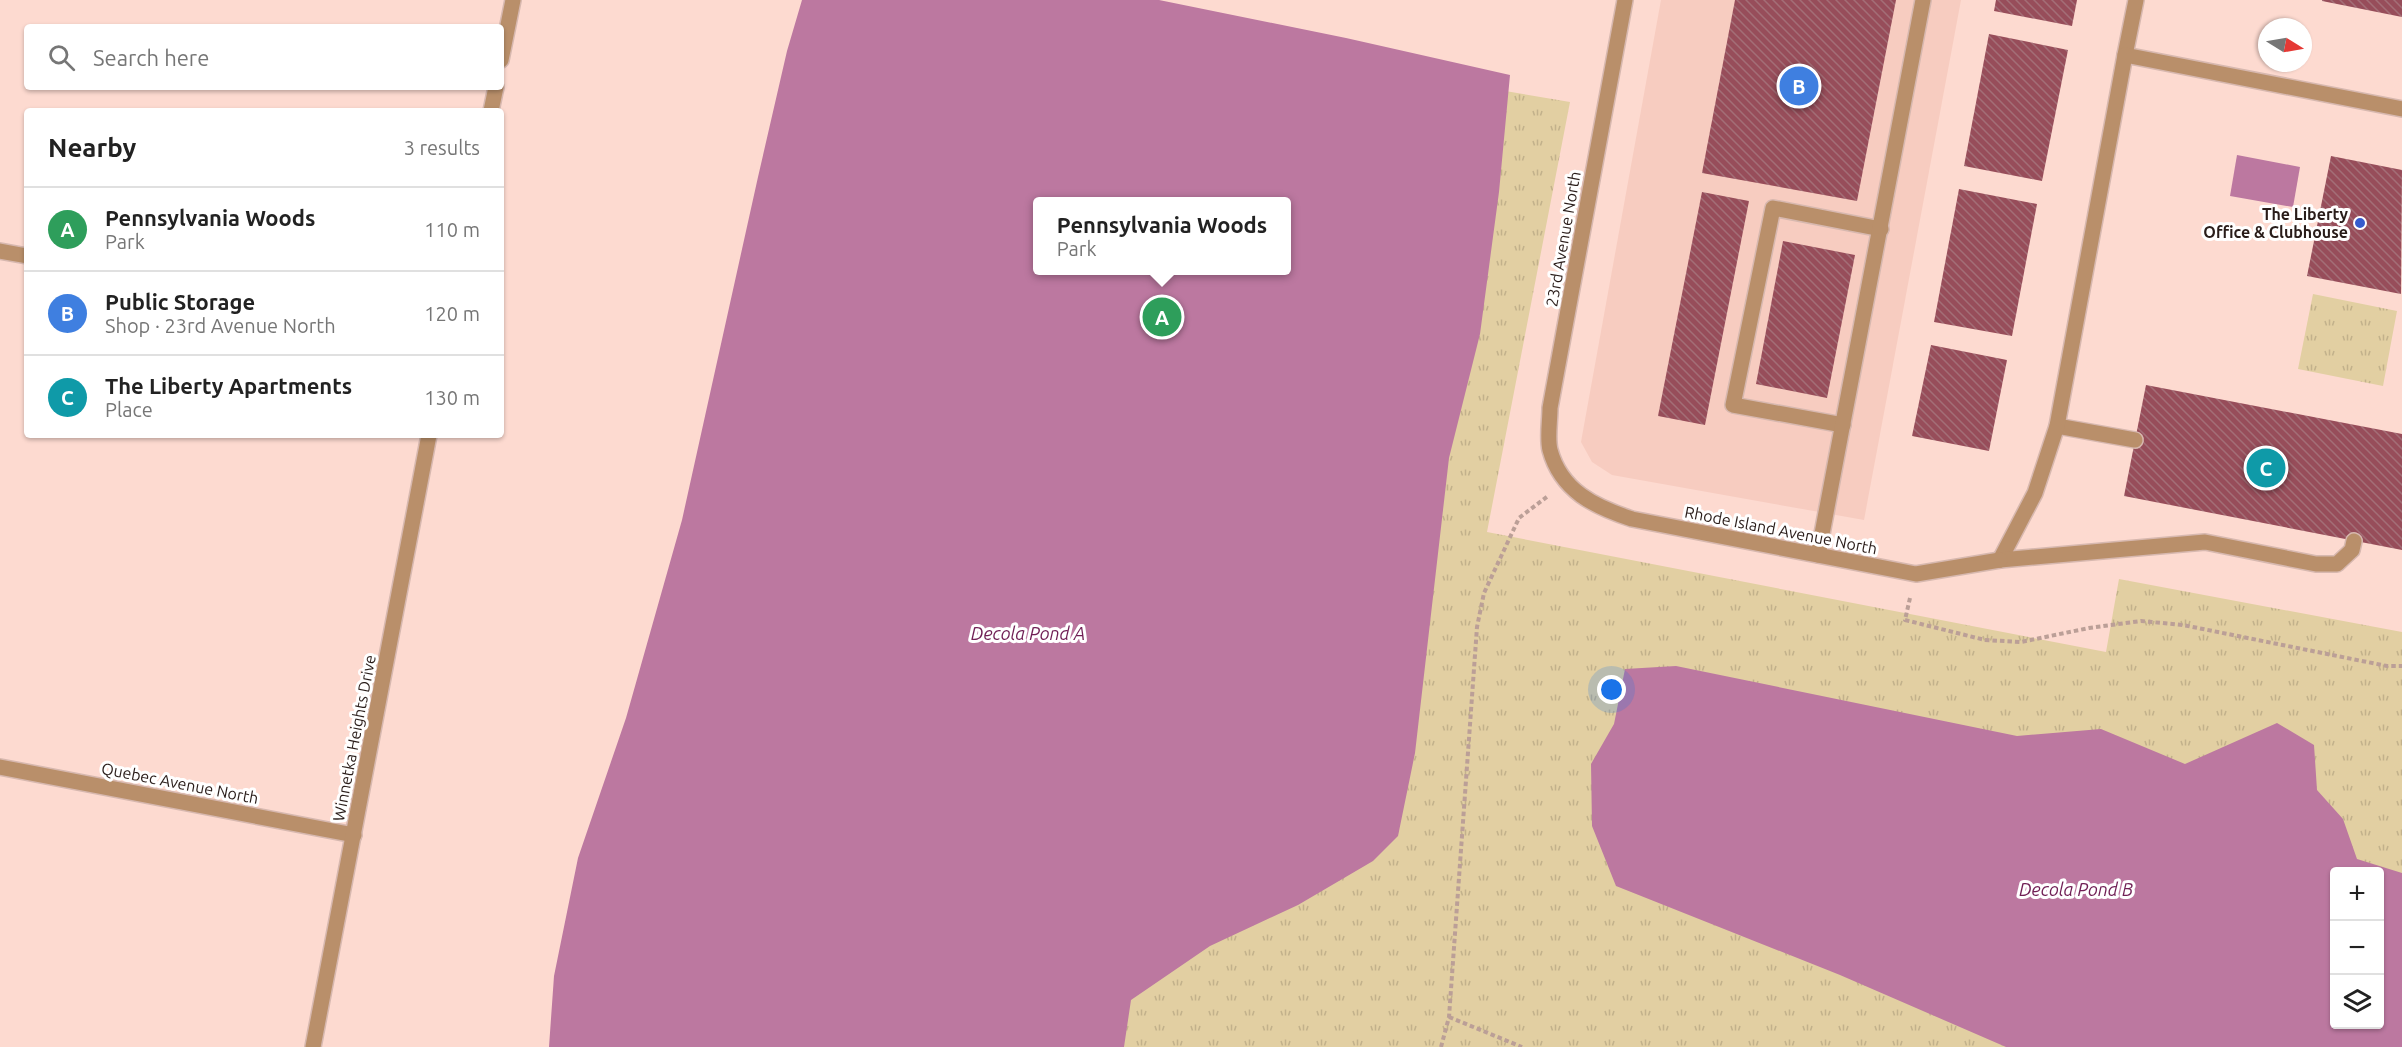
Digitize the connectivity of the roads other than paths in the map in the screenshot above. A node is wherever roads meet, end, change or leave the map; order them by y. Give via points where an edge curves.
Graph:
1 (513, 0) edge
2 (1625, 0) edge
3 (1923, 0) edge
4 (2136, 0) edge
5 (504, 45) edge
6 (2125, 55) junction
7 (495, 90) edge
8 (492, 108) edge
9 (2402, 110) edge
10 (1881, 229) junction
11 (0, 251) edge
12 (24, 255) edge
13 (1843, 425) junction
14 (2057, 426) junction
15 (428, 438) edge
16 (2135, 440) dead end
17 (1565, 483) joint
18 (2354, 541) dead end
19 (1818, 555) junction
20 (2000, 560) junction
21 (0, 766) edge
22 (354, 835) junction
23 (313, 1047) edge

1 - 5 street
2 - 17 street, 23rd Avenue North via 1550,408 1550,449
3 - 10 street
4 - 6 street
6 - 9 street
6 - 14 street
7 - 8 street
10 - 13 street
10 - 13 street via 1773,208 1733,405
11 - 12 street
13 - 19 street
14 - 16 street
14 - 20 street via 2035,493
15 - 22 street, Winnetka Heights Drive
17 - 19 street, Rhode Island Avenue North via 1599,508 1632,519
18 - 20 street, Rhode Island Avenue North via 2352,550 2337,564 2316,564 2205,542
19 - 20 street, Rhode Island Avenue North via 1916,574
21 - 22 street, Quebec Avenue North
22 - 23 street, Winnetka Heights Drive

